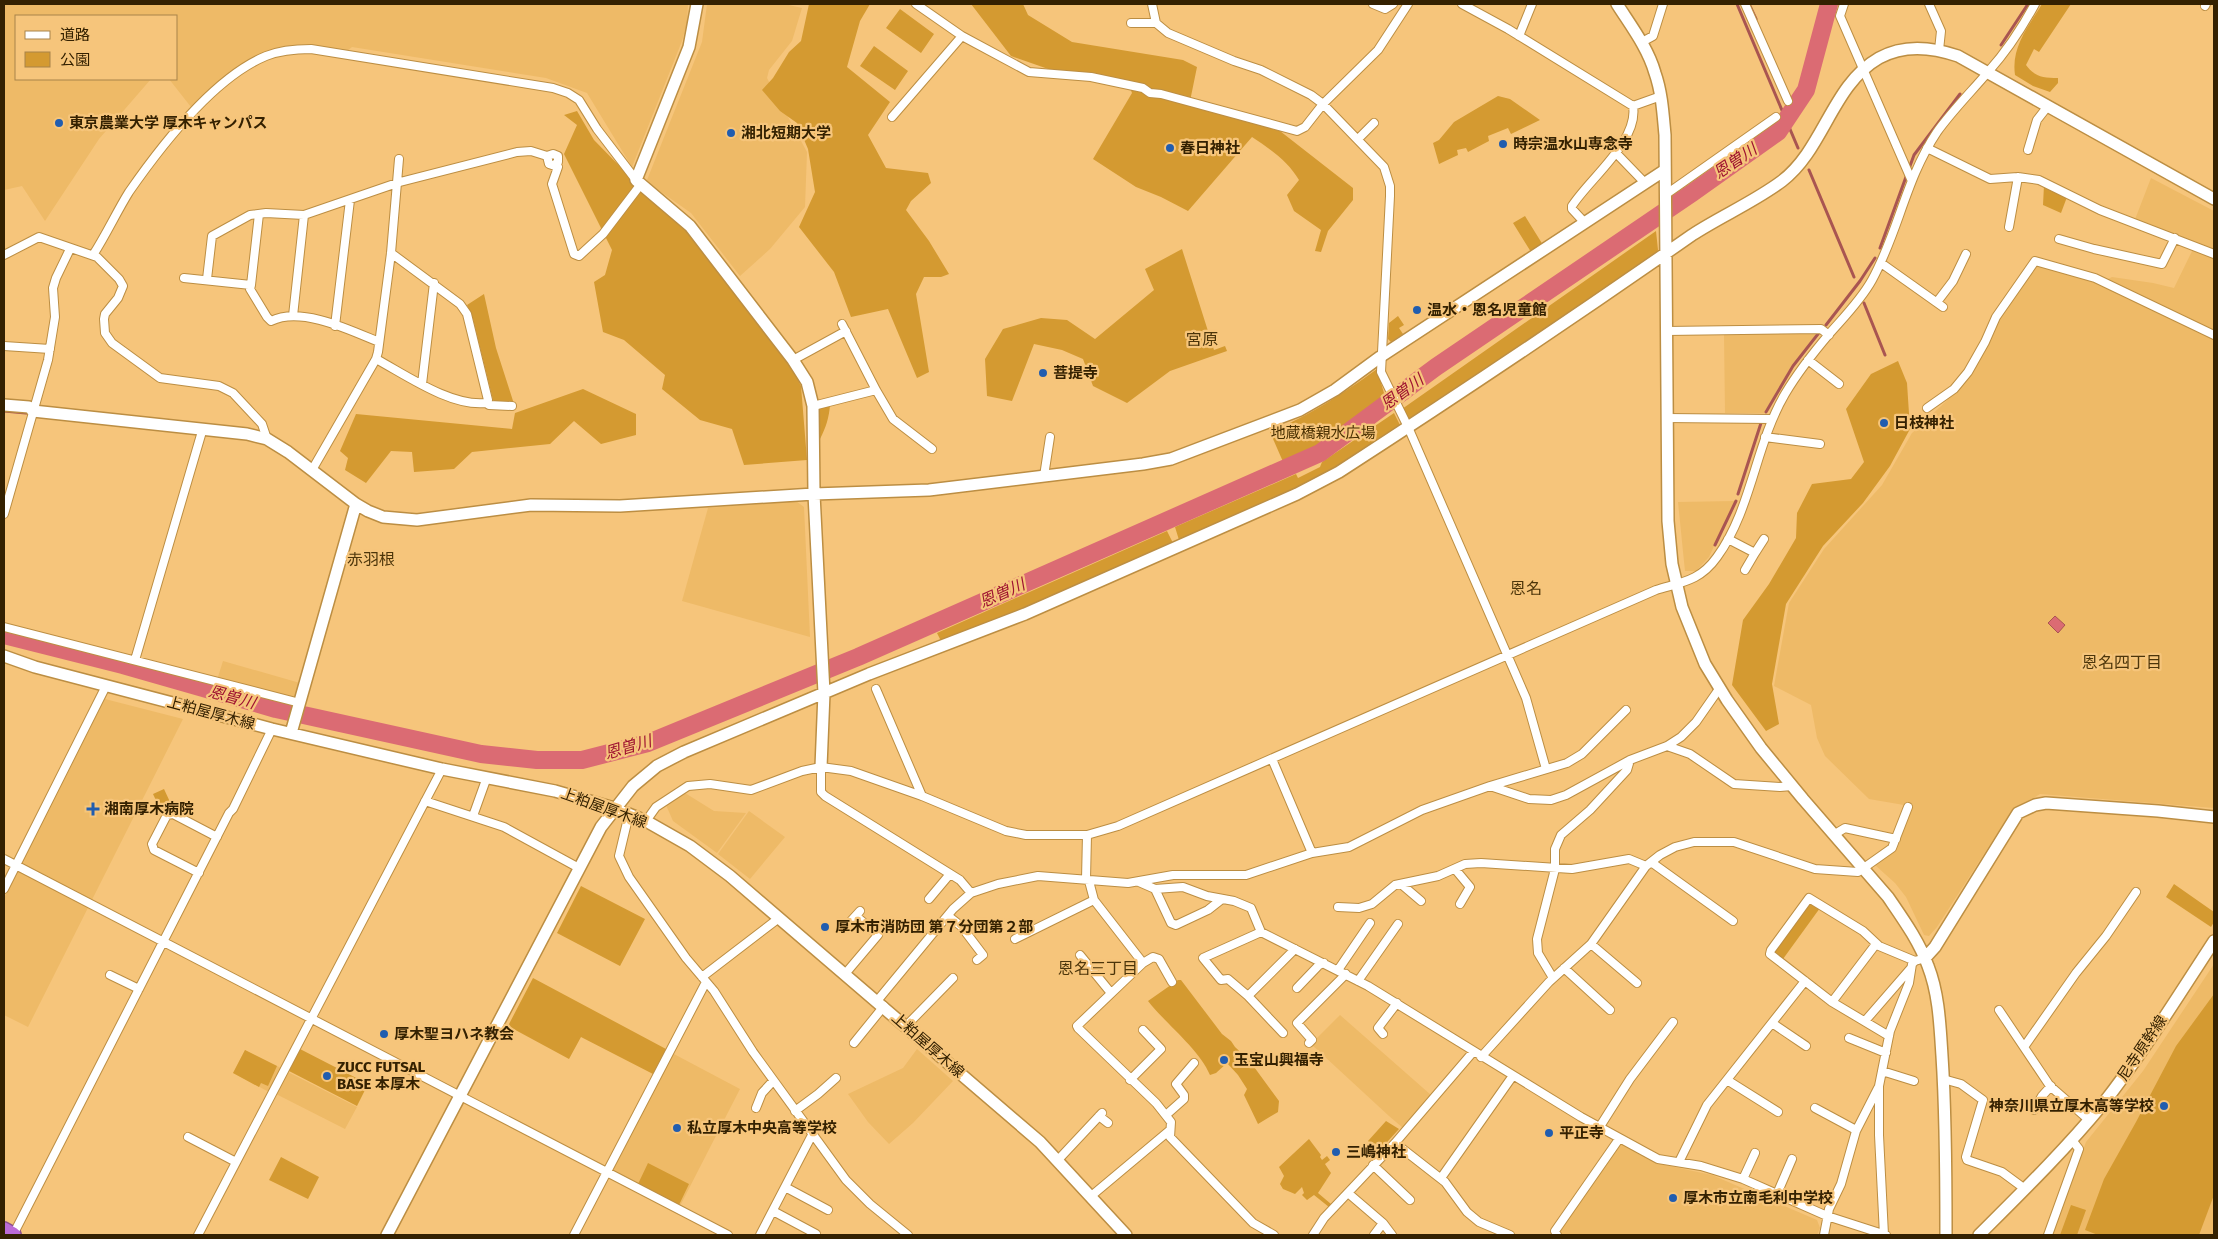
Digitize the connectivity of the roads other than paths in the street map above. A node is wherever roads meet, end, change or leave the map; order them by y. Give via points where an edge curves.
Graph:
1 (697, 4) edge
2 (916, 4) edge
3 (1152, 4) edge
4 (1373, 4) edge
5 (1393, 4) edge
6 (1408, 4) edge
7 (1462, 4) edge
8 (1532, 4) edge
9 (1617, 4) edge
10 (1664, 4) edge
11 (1744, 4) edge
12 (1844, 4) edge
13 (1929, 4) edge
14 (2035, 4) edge
15 (1131, 23) dead end
16 (1156, 23) junction
17 (962, 36) junction
18 (1519, 36) junction
19 (1642, 42) junction
20 (1940, 50) junction
21 (1863, 69) junction
22 (1988, 72) junction
23 (1661, 96) junction
24 (1788, 101) dead end
25 (1323, 104) junction
26 (1633, 106) junction
27 (2048, 106) junction
28 (892, 117) dead end
29 (1776, 117) dead end
30 (1374, 123) dead end
31 (1358, 139) junction
32 (1927, 148) junction
33 (2028, 150) dead end
34 (1616, 153) junction
35 (399, 159) dead end
36 (1665, 170) junction
37 (1908, 173) junction
38 (2018, 177) junction
39 (639, 182) junction
40 (1645, 183) junction
41 (396, 184) junction
42 (1665, 197) junction
43 (2214, 199) edge
44 (350, 200) junction
45 (259, 214) junction
46 (304, 215) junction
47 (1585, 222) junction
48 (2009, 227) dead end
49 (2175, 238) junction
50 (2059, 239) dead end
51 (70, 248) junction
52 (391, 253) junction
53 (1665, 254) junction
54 (1966, 254) dead end
55 (2214, 254) edge
56 (4, 255) edge
57 (93, 256) junction
58 (1881, 263) junction
59 (184, 278) dead end
60 (207, 279) junction
61 (434, 283) junction
62 (251, 285) junction
63 (293, 316) junction
64 (335, 326) junction
65 (1666, 331) junction
66 (1829, 335) junction
67 (2214, 335) edge
68 (379, 342) junction
69 (4, 346) edge
70 (50, 349) junction
71 (1380, 358) junction
72 (376, 359) junction
73 (794, 360) junction
74 (1808, 360) junction
75 (422, 384) junction
76 (1839, 384) dead end
77 (876, 390) junction
78 (486, 403) junction
79 (4, 405) edge
80 (512, 406) dead end
81 (813, 406) junction
82 (1928, 408) dead end
83 (33, 411) junction
84 (1666, 418) junction
85 (1772, 418) junction
86 (1408, 426) junction
87 (203, 428) junction
88 (1765, 436) junction
89 (1050, 437) dead end
90 (267, 439) junction
91 (1820, 444) dead end
92 (932, 449) dead end
93 (312, 470) junction
94 (1044, 476) junction
95 (814, 494) junction
96 (356, 504) junction
97 (4, 514) edge
98 (1728, 539) junction
99 (1764, 539) dead end
100 (1755, 553) junction
101 (1745, 570) dead end
102 (1676, 584) junction
103 (4, 627) edge
104 (4, 656) edge
105 (1508, 656) junction
106 (134, 660) junction
107 (106, 686) junction
108 (824, 689) junction
109 (1719, 689) junction
110 (876, 690) dead end
111 (300, 704) junction
112 (1626, 710) dead end
113 (293, 728) junction
114 (272, 729) junction
115 (1667, 746) junction
116 (1272, 759) junction
117 (1630, 760) junction
118 (821, 767) junction
119 (442, 769) junction
120 (1546, 769) junction
121 (487, 777) junction
122 (1490, 786) junction
123 (1792, 786) junction
124 (922, 796) junction
125 (425, 801) junction
126 (1908, 807) dead end
127 (614, 808) junction
128 (629, 814) junction
129 (472, 816) junction
130 (2214, 817) edge
131 (646, 822) junction
132 (1835, 834) junction
133 (1087, 835) junction
134 (217, 837) junction
135 (1896, 839) junction
136 (1312, 853) junction
137 (4, 859) edge
138 (1649, 864) junction
139 (15, 866) junction
140 (579, 868) junction
141 (1863, 868) junction
142 (1455, 869) junction
143 (1554, 869) junction
144 (199, 873) junction
145 (950, 874) junction
146 (1087, 880) junction
147 (1139, 882) junction
148 (1401, 884) junction
149 (4, 889) edge
150 (1155, 890) junction
151 (2136, 892) dead end
152 (971, 893) junction
153 (929, 899) dead end
154 (1222, 899) junction
155 (1094, 900) junction
156 (1421, 901) dead end
157 (1460, 904) dead end
158 (1338, 907) dead end
159 (855, 916) dead end
160 (948, 916) junction
161 (779, 918) junction
162 (1733, 921) dead end
163 (1370, 923) dead end
164 (1398, 924) dead end
165 (884, 927) dead end
166 (1261, 932) junction
167 (878, 934) junction
168 (1019, 939) dead end
169 (2214, 941) edge
170 (163, 942) junction
171 (1591, 944) junction
172 (1876, 944) junction
173 (1295, 949) junction
174 (990, 950) dead end
175 (1080, 955) dead end
176 (1143, 963) junction
177 (1324, 963) junction
178 (1917, 963) junction
179 (1564, 968) junction
180 (1338, 970) junction
181 (845, 974) junction
182 (1346, 974) junction
183 (110, 975) dead end
184 (954, 978) dead end
185 (1553, 978) junction
186 (704, 979) junction
187 (1358, 981) junction
188 (1805, 981) junction
189 (1172, 982) dead end
190 (1637, 983) dead end
191 (1296, 988) dead end
192 (139, 989) junction
193 (1112, 993) junction
194 (1248, 996) junction
195 (1832, 1002) junction
196 (1397, 1003) junction
197 (880, 1004) junction
198 (1610, 1010) dead end
199 (1999, 1010) dead end
200 (312, 1019) junction
201 (1865, 1021) junction
202 (1673, 1022) dead end
203 (1772, 1023) junction
204 (906, 1026) junction
205 (1148, 1031) dead end
206 (1283, 1033) dead end
207 (1383, 1034) dead end
208 (1889, 1036) junction
209 (1849, 1038) dead end
210 (856, 1039) dead end
211 (1309, 1043) dead end
212 (1806, 1046) dead end
213 (2024, 1047) junction
214 (1473, 1052) junction
215 (1886, 1053) junction
216 (1481, 1057) junction
217 (1194, 1063) dead end
218 (1882, 1071) junction
219 (1512, 1076) junction
220 (836, 1078) dead end
221 (1943, 1079) junction
222 (1130, 1080) junction
223 (1727, 1080) junction
224 (1914, 1080) dead end
225 (773, 1081) junction
226 (1879, 1086) junction
227 (2051, 1086) junction
228 (460, 1096) junction
229 (756, 1108) dead end
230 (1816, 1108) dead end
231 (2034, 1110) dead end
232 (795, 1111) junction
233 (1778, 1112) dead end
234 (1166, 1115) junction
235 (2089, 1120) junction
236 (1108, 1124) dead end
237 (1599, 1128) junction
238 (1170, 1130) junction
239 (1856, 1130) junction
240 (812, 1135) junction
241 (188, 1136) dead end
242 (1619, 1139) junction
243 (2072, 1140) junction
244 (1395, 1142) junction
245 (1755, 1153) dead end
246 (1792, 1158) dead end
247 (1057, 1161) junction
248 (236, 1162) junction
249 (1679, 1162) junction
250 (1373, 1165) junction
251 (606, 1173) junction
252 (1441, 1178) junction
253 (1743, 1179) junction
254 (785, 1187) junction
255 (2025, 1189) junction
256 (1348, 1193) junction
257 (1777, 1194) junction
258 (1090, 1197) junction
259 (1410, 1200) dead end
260 (828, 1210) dead end
261 (773, 1211) junction
262 (1827, 1216) junction
263 (1383, 1223) junction
264 (4, 1230) edge
265 (816, 1234) edge
266 (13, 1235) edge
267 (198, 1235) edge
268 (387, 1235) edge
269 (574, 1235) edge
270 (728, 1235) edge
271 (760, 1235) edge
272 (908, 1235) edge
273 (1126, 1235) edge
274 (1274, 1235) edge
275 (1313, 1235) edge
276 (1374, 1235) edge
277 (1392, 1235) edge
278 (1510, 1235) edge
279 (1557, 1235) edge
280 (1824, 1235) edge
281 (1885, 1235) edge
282 (1946, 1235) edge
283 (1979, 1235) edge
284 (2048, 1235) edge

1 - 39 street via 689,47
2 - 17 street
3 - 16 street
4 - 5 street via 1385,9
6 - 25 street via 1378,50
7 - 18 street
8 - 18 street
9 - 19 street
10 - 19 street via 1653,36
11 - 24 street
12 - 21 street via 1840,16
13 - 20 street via 1941,31
14 - 22 street via 2026,22
15 - 16 street
16 - 25 street via 1168,34 1261,70
17 - 25 street via 1029,72 1099,78 1297,130 1304,127
17 - 28 street
18 - 26 street
19 - 23 street
20 - 21 street via 1900,50
20 - 22 street
21 - 37 street
21 - 53 street via 1801,161 1784,180
22 - 27 street
22 - 32 street via 1938,130
23 - 26 street
23 - 36 street
25 - 31 street
26 - 34 street via 1628,131
27 - 33 street via 2037,120
27 - 43 street
29 - 42 street
30 - 31 street
31 - 71 street via 1384,167 1390,186
32 - 37 street
32 - 38 street via 1990,179
34 - 40 street
34 - 47 street via 1572,206
35 - 41 street
36 - 40 street
36 - 42 street
37 - 58 street via 1897,223
38 - 48 street
38 - 49 street via 2039,180 2100,210
39 - 41 street via 603,234 576,257 552,184 558,167 549,164 547,156 531,151 517,152
39 - 57 street via 597,129 585,107 568,93 311,49 291,49 266,56 247,67 199,106 170,135 129,192
39 - 73 street via 690,226
40 - 47 street
41 - 44 street
41 - 52 street
42 - 53 street
44 - 46 street
44 - 64 street
45 - 46 street
45 - 60 street via 250,215 212,236
45 - 62 street
46 - 63 street
47 - 71 street
49 - 50 street via 2162,264
49 - 55 street
51 - 56 street via 39,237
51 - 57 street
51 - 70 street via 53,288 55,317
52 - 61 street
52 - 68 street
53 - 65 street
53 - 86 street
54 - 58 street via 1965,265 1940,304
57 - 90 street via 123,286 104,319 105,333 112,343 160,378 218,386 233,393 262,424
58 - 66 street via 1870,283
59 - 60 street
60 - 62 street
61 - 75 street
61 - 78 street via 456,300 466,314 488,400
62 - 63 street via 250,289 271,321
63 - 64 street via 303,315
64 - 68 street
65 - 66 street via 1822,329
65 - 84 street
66 - 74 street
67 - 82 street via 2095,278 2035,261 1996,317 1968,372 1954,389
68 - 72 street
69 - 70 street
70 - 83 street
71 - 86 street via 1381,372
71 - 94 street via 1336,390 1300,410 1171,458
72 - 75 street
72 - 93 street
73 - 77 street via 844,328
73 - 81 street via 807,382
74 - 76 street
74 - 85 street
75 - 78 street via 452,399
77 - 81 street
77 - 92 street via 893,419
78 - 80 street
79 - 83 street via 29,407
81 - 95 street
83 - 87 street
83 - 97 street
84 - 85 street
84 - 102 street via 1668,521
85 - 88 street
86 - 105 street
86 - 108 street via 1339,472 1297,494 1025,614
87 - 90 street
87 - 106 street
88 - 91 street via 1812,440
88 - 98 street via 1746,498
89 - 94 street
90 - 93 street
93 - 96 street
94 - 95 street via 929,490
95 - 96 street via 620,506 532,505 417,520 383,517
95 - 108 street
96 - 111 street
98 - 100 street
98 - 102 street via 1700,576
99 - 100 street
100 - 101 street
102 - 105 street
102 - 109 street via 1689,628
103 - 106 street
104 - 107 street, 上粕屋厚木線 via 35,668
105 - 116 street
105 - 120 street via 1526,698
106 - 111 street
107 - 114 street, 上粕屋厚木線
107 - 139 street
108 - 118 street
108 - 127 street via 657,766
109 - 115 street via 1696,722
109 - 123 street
110 - 124 street
111 - 113 street
112 - 120 street via 1582,754 1567,763
113 - 114 street, 上粕屋厚木線
113 - 119 street, 上粕屋厚木線
114 - 134 street
115 - 117 street
115 - 123 street via 1690,754 1734,784
116 - 133 street via 1118,826
116 - 136 street
117 - 122 street via 1551,800 1529,800
117 - 143 street via 1627,770 1590,810 1561,835 1555,849
118 - 124 street via 851,771
118 - 131 street via 751,790 710,784 688,786 656,807
118 - 145 street via 821,792 824,796
119 - 121 street, 上粕屋厚木線
119 - 125 street
120 - 122 street
121 - 127 street, 上粕屋厚木線 via 555,791
121 - 129 street
122 - 136 street via 1422,810 1349,847
123 - 132 street
124 - 133 street via 1006,831
125 - 129 street
125 - 200 street
126 - 135 street
127 - 128 street, 上粕屋厚木線
127 - 140 street
128 - 131 street, 上粕屋厚木線
128 - 186 street via 619,856 629,877
129 - 140 street via 504,828
130 - 178 street via 2158,810 2035,804 2018,813 1935,948
131 - 161 street, 上粕屋厚木線 via 690,846
132 - 135 street via 1845,828
132 - 141 street
133 - 146 street
134 - 144 street
134 - 144 street via 172,814 167,815 163,822 152,844 154,850
135 - 141 street via 1892,848
136 - 147 street via 1246,875 1173,875
137 - 139 street
138 - 141 street via 1675,847 1694,842 1734,842 1815,869 1858,872
138 - 143 street via 1628,859
138 - 162 street
138 - 171 street
139 - 149 street
139 - 170 street
140 - 228 street
141 - 178 street via 1898,912
142 - 143 street via 1476,861
142 - 148 street
142 - 157 street via 1470,887
143 - 185 street via 1537,939 1538,953
144 - 170 street
145 - 152 street
145 - 153 street
146 - 147 street
146 - 152 street via 1038,876
146 - 155 street
147 - 150 street
148 - 156 street
148 - 158 street via 1395,885 1372,904 1358,908
150 - 154 street via 1183,887
150 - 154 street via 1171,923 1176,925 1208,910
151 - 213 street
152 - 160 street
154 - 166 street via 1251,908
155 - 168 street
155 - 176 street via 1109,924
159 - 167 street
160 - 174 street via 961,926 980,957
160 - 197 street
161 - 181 street, 上粕屋厚木線
161 - 186 street
163 - 180 street via 1366,934
164 - 187 street via 1395,933
165 - 167 street
166 - 173 street
166 - 194 street via 1203,958 1221,980 1228,979
167 - 181 street
169 - 235 street, 尼寺原幹線 via 2122,1078
170 - 192 street
170 - 200 street
171 - 179 street
171 - 190 street
172 - 178 street
172 - 188 street via 1863,931 1809,898 1770,954
172 - 195 street
173 - 177 street
173 - 194 street
175 - 193 street
176 - 189 street via 1153,957 1159,959
176 - 193 street
177 - 180 street
177 - 191 street
178 - 201 street
178 - 208 street
178 - 221 street via 1931,972
179 - 185 street
179 - 198 street
180 - 182 street
181 - 197 street, 上粕屋厚木線
182 - 187 street
182 - 211 street via 1297,1023 1312,1040
183 - 192 street
184 - 204 street
185 - 216 street
186 - 225 street
186 - 251 street
187 - 196 street
188 - 195 street
188 - 203 street
192 - 266 street
193 - 222 street via 1077,1026
194 - 206 street
195 - 201 street
196 - 207 street via 1378,1028
196 - 214 street
197 - 204 street, 上粕屋厚木線
197 - 210 street
199 - 213 street
200 - 228 street
200 - 248 street
201 - 208 street
202 - 237 street via 1630,1078
203 - 212 street
203 - 223 street
204 - 247 street, 上粕屋厚木線 via 1033,1136
205 - 222 street via 1163,1051
208 - 215 street
209 - 215 street
213 - 227 street
214 - 216 street
214 - 244 street
215 - 218 street
216 - 219 street
217 - 234 street via 1174,1082 1184,1099
218 - 224 street
218 - 226 street
219 - 237 street
219 - 252 street
220 - 232 street
221 - 255 street via 1961,1084 1983,1100 1967,1160 2002,1172
221 - 282 street
222 - 234 street
223 - 233 street via 1764,1108
223 - 249 street via 1707,1106
225 - 229 street via 762,1093
225 - 232 street
226 - 239 street
226 - 281 street
227 - 231 street
227 - 235 street
228 - 251 street
228 - 268 street
230 - 239 street
232 - 240 street
234 - 238 street via 1171,1122
235 - 243 street, 尼寺原幹線
236 - 247 street via 1101,1114
237 - 242 street
238 - 258 street
238 - 274 street via 1170,1137 1253,1223
239 - 262 street via 1841,1184
240 - 254 street
240 - 272 street via 846,1180
241 - 248 street
242 - 249 street via 1658,1160
242 - 279 street via 1555,1231
243 - 255 street, 尼寺原幹線
243 - 284 street via 2079,1149
244 - 250 street
244 - 252 street
245 - 253 street
246 - 257 street
247 - 258 street, 上粕屋厚木線
248 - 267 street
249 - 253 street
250 - 256 street
250 - 259 street
251 - 269 street
251 - 270 street
252 - 278 street via 1467,1212 1479,1222
253 - 257 street
254 - 260 street
254 - 261 street
255 - 283 street, 尼寺原幹線
256 - 263 street
256 - 275 street
257 - 262 street
258 - 273 street, 上粕屋厚木線
261 - 265 street
261 - 271 street
262 - 280 street
262 - 281 street
263 - 276 street
263 - 277 street
264 - 266 highway

